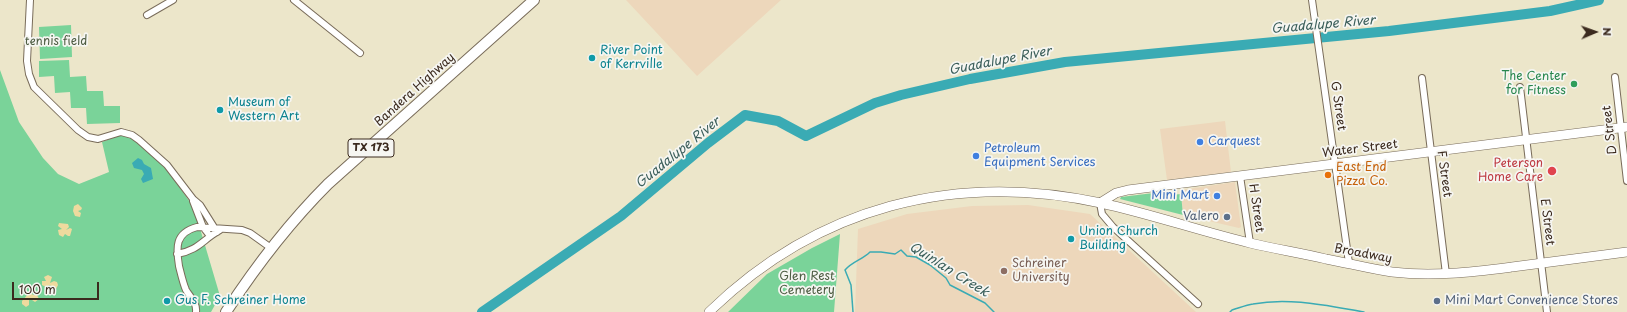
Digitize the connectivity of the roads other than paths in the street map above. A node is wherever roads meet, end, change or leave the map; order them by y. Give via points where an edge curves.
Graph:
1 (30, 0) edge
2 (174, 0) edge
3 (294, 0) edge
4 (534, 0) edge
5 (1312, 0) edge
6 (147, 15) dead end
7 (360, 53) dead end
8 (1615, 77) dead end
9 (1422, 78) dead end
10 (1520, 87) dead end
11 (1624, 127) edge
12 (1525, 139) junction
13 (1430, 152) junction
14 (1335, 164) junction
15 (1240, 176) junction
16 (1627, 181) edge
17 (193, 199) junction
18 (1100, 203) junction
19 (203, 227) junction
20 (218, 230) junction
21 (210, 236) junction
22 (1250, 243) junction
23 (271, 248) junction
24 (1627, 252) edge
25 (177, 254) junction
26 (1349, 263) junction
27 (1541, 263) junction
28 (1446, 274) junction
29 (1198, 304) dead end
30 (196, 312) edge
31 (226, 312) edge
32 (709, 312) edge
33 (1547, 312) edge

1 - 17 street via 27,61 34,86 88,137 98,139 121,132 132,135 166,165
2 - 6 street
3 - 7 street
4 - 23 main road, Bandera Highway / TX 173 via 328,184
5 - 14 street, G Street
8 - 11 street, D Street
9 - 13 street, F Street
10 - 12 street, E Street
11 - 12 main road, Water Street
11 - 16 street, D Street
12 - 13 main road, Water Street
12 - 27 street, E Street
13 - 14 main road, Water Street
13 - 28 street, F Street
14 - 15 main road, Water Street
14 - 26 street, G Street
15 - 18 main road, Water Street via 1128,190 1116,193
15 - 22 street, H Street
17 - 19 street
17 - 20 street
18 - 22 main road, Broadway
18 - 29 street via 1102,214 1113,227
18 - 32 main road, Broadway via 1030,192 990,192 930,197 878,209 825,229 786,251 754,272
19 - 20 street
19 - 21 street
19 - 25 street via 182,234
20 - 21 street
20 - 23 street via 250,233
21 - 25 street via 195,249
22 - 26 main road, Broadway
23 - 31 main road, Bandera Highway / TX 173
24 - 27 main road, Broadway
25 - 30 street via 183,281 196,304
26 - 28 main road, Broadway via 1391,272
27 - 28 main road, Broadway
27 - 33 street, E Street

